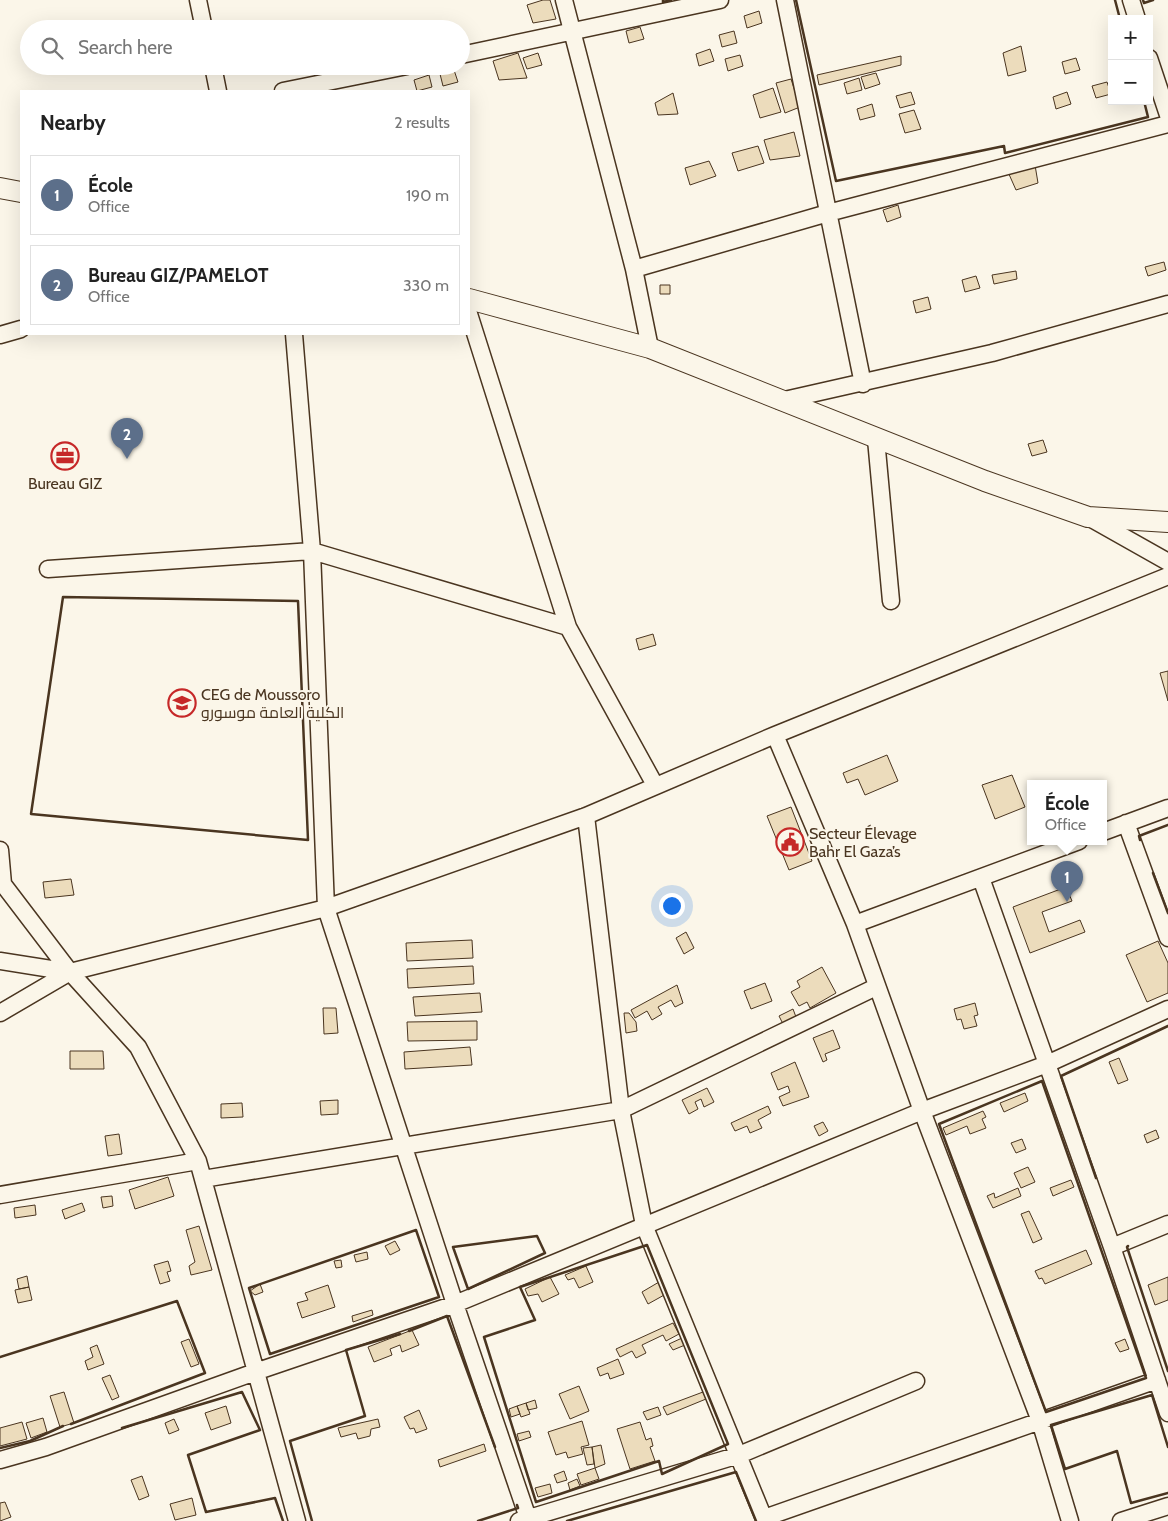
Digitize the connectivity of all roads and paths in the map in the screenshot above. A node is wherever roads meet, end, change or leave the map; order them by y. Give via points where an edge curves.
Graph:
1 (198, 0) edge
2 (564, 0) edge
3 (720, 0) edge
4 (785, 0) edge
5 (1131, 0) edge
6 (1136, 15) edge
7 (202, 20) edge
8 (573, 33) junction
9 (470, 53) edge
10 (1150, 60) edge
11 (215, 75) edge
12 (363, 75) edge
13 (218, 90) edge
14 (289, 90) edge
15 (1164, 94) edge
16 (1168, 115) edge
17 (1168, 124) edge
18 (0, 188) edge
19 (20, 192) edge
20 (828, 213) junction
21 (634, 269) junction
22 (470, 299) edge
23 (1168, 304) edge
24 (470, 317) edge
25 (20, 329) edge
26 (0, 335) edge
27 (294, 335) edge
28 (650, 348) junction
29 (863, 384) junction
30 (780, 402) junction
31 (876, 439) junction
32 (1088, 517) junction
33 (1168, 522) edge
34 (312, 551) junction
35 (1168, 562) edge
36 (48, 569) dead end
37 (1168, 576) edge
38 (891, 601) dead end
39 (568, 627) junction
40 (775, 735) junction
41 (655, 785) junction
42 (1168, 808) edge
43 (586, 816) junction
44 (1126, 823) junction
45 (1107, 830) edge
46 (1069, 845) edge
47 (0, 850) edge
48 (981, 878) junction
49 (326, 908) junction
50 (855, 924) junction
51 (1168, 938) edge
52 (0, 961) edge
53 (70, 972) junction
54 (876, 987) junction
55 (1168, 1009) edge
56 (0, 1013) edge
57 (1047, 1064) junction
58 (621, 1110) junction
59 (922, 1111) junction
60 (403, 1145) junction
61 (198, 1161) junction
62 (203, 1179) junction
63 (0, 1195) edge
64 (1168, 1224) edge
65 (644, 1225) junction
66 (1112, 1247) junction
67 (455, 1304) junction
68 (255, 1372) junction
69 (1157, 1380) junction
70 (916, 1381) dead end
71 (1168, 1413) edge
72 (1040, 1421) junction
73 (739, 1455) junction
74 (0, 1460) edge
75 (1168, 1506) edge
76 (765, 1519) edge
77 (525, 1520) edge
78 (297, 1521) edge
79 (1070, 1521) edge
80 (1121, 1521) edge

1 - 7 street
2 - 8 street
3 - 8 street
4 - 20 street
5 - 6 street
8 - 9 street
8 - 21 street
10 - 15 street
11 - 13 street
12 - 14 street
15 - 16 street
17 - 20 street
18 - 19 main road
20 - 21 street
20 - 29 street
21 - 28 street
22 - 28 main road
23 - 29 street
24 - 39 street
25 - 26 street
27 - 34 street
28 - 30 main road
29 - 30 street
30 - 31 main road
31 - 32 main road
31 - 38 street
32 - 33 main road
32 - 35 street
34 - 36 street
34 - 39 street
34 - 49 street
37 - 40 street
39 - 41 street
40 - 41 street
40 - 50 street
41 - 43 street
42 - 44 street
43 - 49 street
43 - 58 street
44 - 45 street
44 - 51 street
46 - 48 street
47 - 53 street via 2,884
48 - 50 street
48 - 57 street
49 - 53 street
49 - 60 street
50 - 54 street
52 - 53 street
53 - 56 street
53 - 61 street via 138,1047
54 - 58 street
54 - 59 street
55 - 57 street
57 - 59 street
57 - 66 street
58 - 60 street
58 - 65 street
59 - 65 street
59 - 72 street
60 - 62 street
60 - 67 street
61 - 62 street
61 - 63 street
62 - 68 street
64 - 66 street
65 - 67 street
65 - 73 street
66 - 69 street
67 - 68 street
67 - 77 street
68 - 74 street via 46,1447
68 - 78 street
69 - 71 street
69 - 72 street
70 - 73 street
72 - 76 street
72 - 79 street
73 - 76 street
73 - 77 street
75 - 80 street

